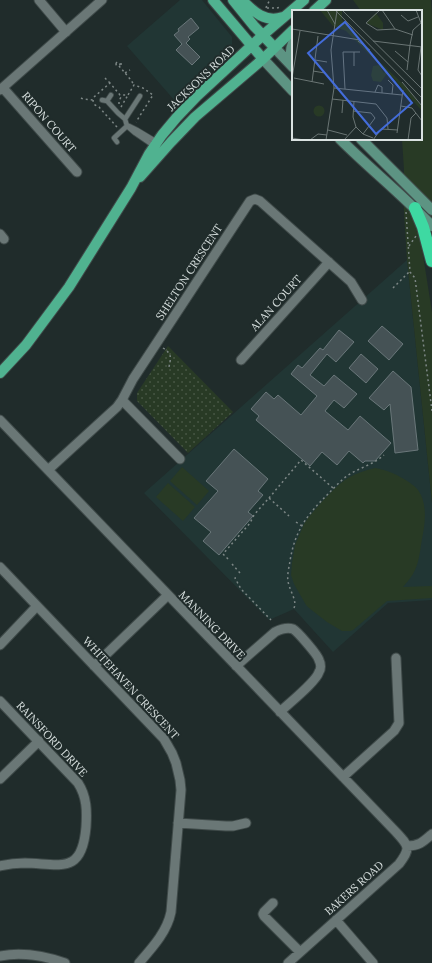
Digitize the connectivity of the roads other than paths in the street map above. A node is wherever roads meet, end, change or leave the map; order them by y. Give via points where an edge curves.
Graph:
1 (39, 0) edge
2 (102, 0) edge
3 (213, 0) edge
4 (233, 0) edge
5 (242, 0) edge
6 (304, 0) edge
7 (325, 1) edge
8 (315, 10) edge
9 (319, 10) edge
10 (286, 11) junction
11 (292, 31) edge
12 (66, 32) junction
13 (263, 35) junction
14 (251, 46) junction
15 (292, 46) edge
16 (274, 47) junction
17 (263, 59) junction
18 (292, 61) edge
19 (292, 66) edge
20 (1, 89) edge
21 (292, 89) edge
22 (111, 95) dead end
23 (140, 96) dead end
24 (125, 118) junction
25 (128, 126) junction
26 (341, 140) edge
27 (355, 140) edge
28 (362, 140) edge
29 (117, 142) dead end
30 (155, 144) junction
31 (351, 150) junction
32 (77, 172) dead end
33 (131, 188) junction
34 (410, 208) junction
35 (432, 210) edge
36 (432, 226) edge
37 (432, 261) edge
38 (329, 262) junction
39 (362, 300) dead end
40 (241, 360) dead end
41 (0, 373) edge
42 (122, 400) junction
43 (0, 420) edge
44 (180, 459) dead end
45 (48, 470) junction
46 (0, 567) edge
47 (168, 595) junction
48 (37, 606) junction
49 (0, 645) edge
50 (396, 658) dead end
51 (94, 666) junction
52 (236, 666) junction
53 (0, 701) edge
54 (280, 712) junction
55 (39, 741) junction
56 (342, 777) junction
57 (0, 779) edge
58 (178, 823) junction
59 (246, 823) dead end
60 (432, 834) edge
61 (407, 846) junction
62 (0, 866) edge
63 (273, 903) dead end
64 (336, 920) junction
65 (300, 952) junction
66 (0, 956) edge
67 (12, 959) edge
68 (65, 963) edge
69 (139, 963) edge
70 (288, 963) edge
71 (373, 963) edge

1 - 12 street
2 - 12 street
3 - 14 main road
4 - 13 main road
5 - 10 main road via 265,18 275,20
6 - 10 main road, JACKSONS ROAD
7 - 8 main road
7 - 9 main road
10 - 13 main road, JACKSONS ROAD
11 - 16 main road, JACKSONS ROAD
12 - 20 street
13 - 14 main road, JACKSONS ROAD
13 - 16 main road
14 - 17 main road
14 - 30 main road, JACKSONS ROAD via 177,117
15 - 18 main road via 290,58
16 - 17 main road, JACKSONS ROAD
16 - 19 main road
17 - 21 main road
17 - 33 main road, JACKSONS ROAD via 195,117
20 - 32 street, RIPON COURT
22 - 24 lane via 105,101
23 - 24 lane
24 - 25 lane
25 - 29 lane via 114,138
25 - 30 lane
26 - 31 main road
27 - 31 main road via 361,146 361,151
28 - 35 main road
30 - 33 main road, JACKSONS ROAD
31 - 34 main road
33 - 41 main road, JACKSONS ROAD via 68,287 26,345
34 - 36 main road
34 - 37 highway via 423,227
38 - 39 street, SHELTON CRESCENT via 351,282
38 - 40 street, ALAN COURT
38 - 42 street, SHELTON CRESCENT via 260,201 255,199 250,202 133,379
42 - 44 street
42 - 45 street, SHELTON CRESCENT
43 - 45 street, MANNING DRIVE
45 - 47 street, MANNING DRIVE
46 - 48 street, WHITEHAVEN CRESCENT
47 - 51 street
47 - 52 street, MANNING DRIVE
48 - 49 street
48 - 51 street, WHITEHAVEN CRESCENT
50 - 56 street via 399,723 394,731
51 - 58 street, WHITEHAVEN CRESCENT via 156,730 170,749 180,780
52 - 54 street, MANNING DRIVE
52 - 54 street via 275,632 283,628 296,632 317,656 320,672 315,680
53 - 55 street, RAINSFORD DRIVE
54 - 56 street, MANNING DRIVE
55 - 57 street
55 - 62 street, RAINSFORD DRIVE via 73,777 84,793 84,845 76,858 59,866 24,863
56 - 61 street, MANNING DRIVE
58 - 59 street via 233,826
58 - 69 street, WHITEHAVEN CRESCENT via 170,918 160,937
60 - 61 street via 424,842
61 - 64 street, BAKERS ROAD via 399,864
63 - 65 street via 264,912 264,916
64 - 65 street, BAKERS ROAD
64 - 71 street
65 - 70 street, BAKERS ROAD
66 - 67 street
67 - 68 street via 41,956

